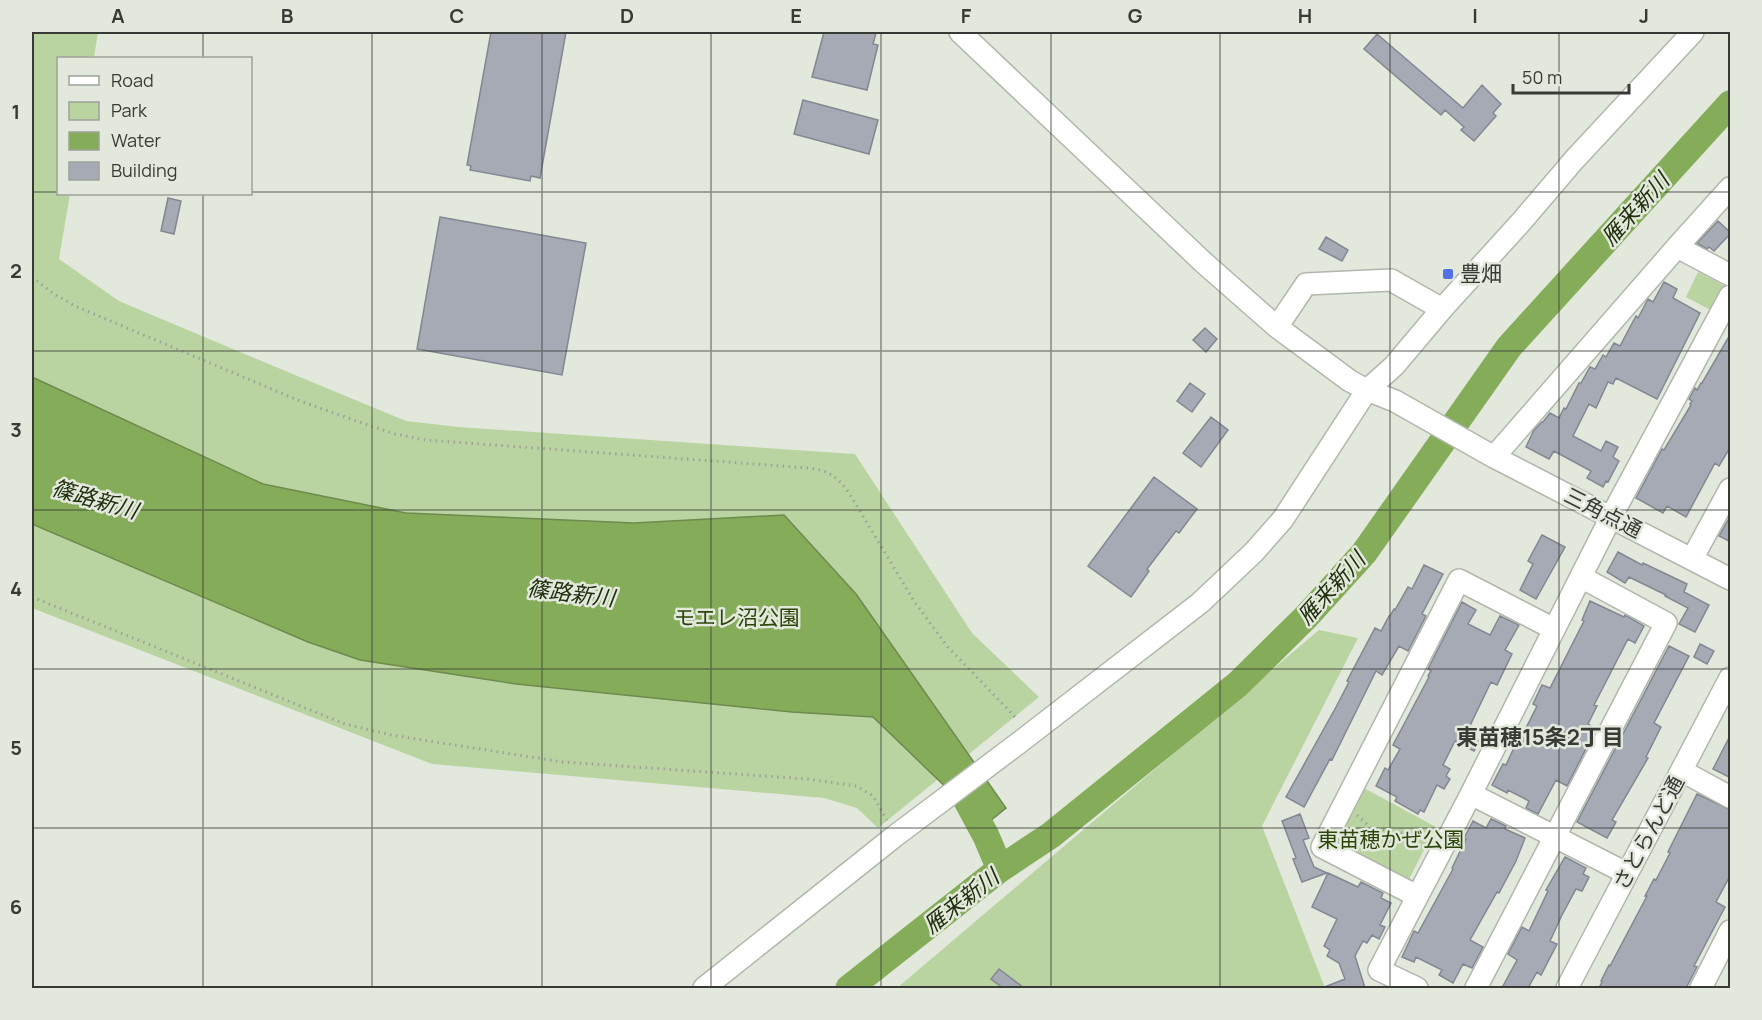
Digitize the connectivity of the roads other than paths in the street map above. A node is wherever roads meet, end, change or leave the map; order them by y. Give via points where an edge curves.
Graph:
1 (960, 32) edge
2 (1693, 32) edge
3 (1731, 188) edge
4 (1677, 247) junction
5 (1731, 275) edge
6 (1731, 296) edge
7 (1442, 309) junction
8 (1277, 327) junction
9 (1367, 390) junction
10 (1485, 452) junction
11 (1731, 489) edge
12 (1611, 517) junction
13 (1692, 559) junction
14 (1581, 577) junction
15 (1731, 579) edge
16 (1554, 629) junction
17 (1731, 678) edge
18 (1682, 771) junction
19 (1471, 794) junction
20 (1731, 797) edge
21 (1556, 837) junction
22 (1626, 873) junction
23 (1417, 896) junction
24 (1731, 931) edge
25 (704, 988) edge
26 (1417, 988) edge
27 (1476, 988) edge
28 (1567, 988) edge
29 (1701, 988) edge

1 - 8 street
2 - 7 street
3 - 4 street
4 - 5 street
4 - 10 street
6 - 12 street
7 - 8 street via 1391,280 1306,284
7 - 9 street via 1394,366
8 - 9 street
9 - 10 street, 三角点通 via 1395,401
9 - 25 street via 1283,519 1200,603 900,832
10 - 12 street, 三角点通
11 - 13 street
12 - 13 street, 三角点通
12 - 14 street
13 - 15 street, 三角点通
14 - 16 street
14 - 21 street via 1666,623
16 - 19 street
16 - 23 street via 1459,580 1322,847
17 - 18 street, さとらんど通
18 - 20 street
18 - 22 street, さとらんど通
19 - 21 street
19 - 23 street
21 - 22 street
21 - 27 street
22 - 28 street, さとらんど通
23 - 26 street via 1379,970
24 - 29 street

